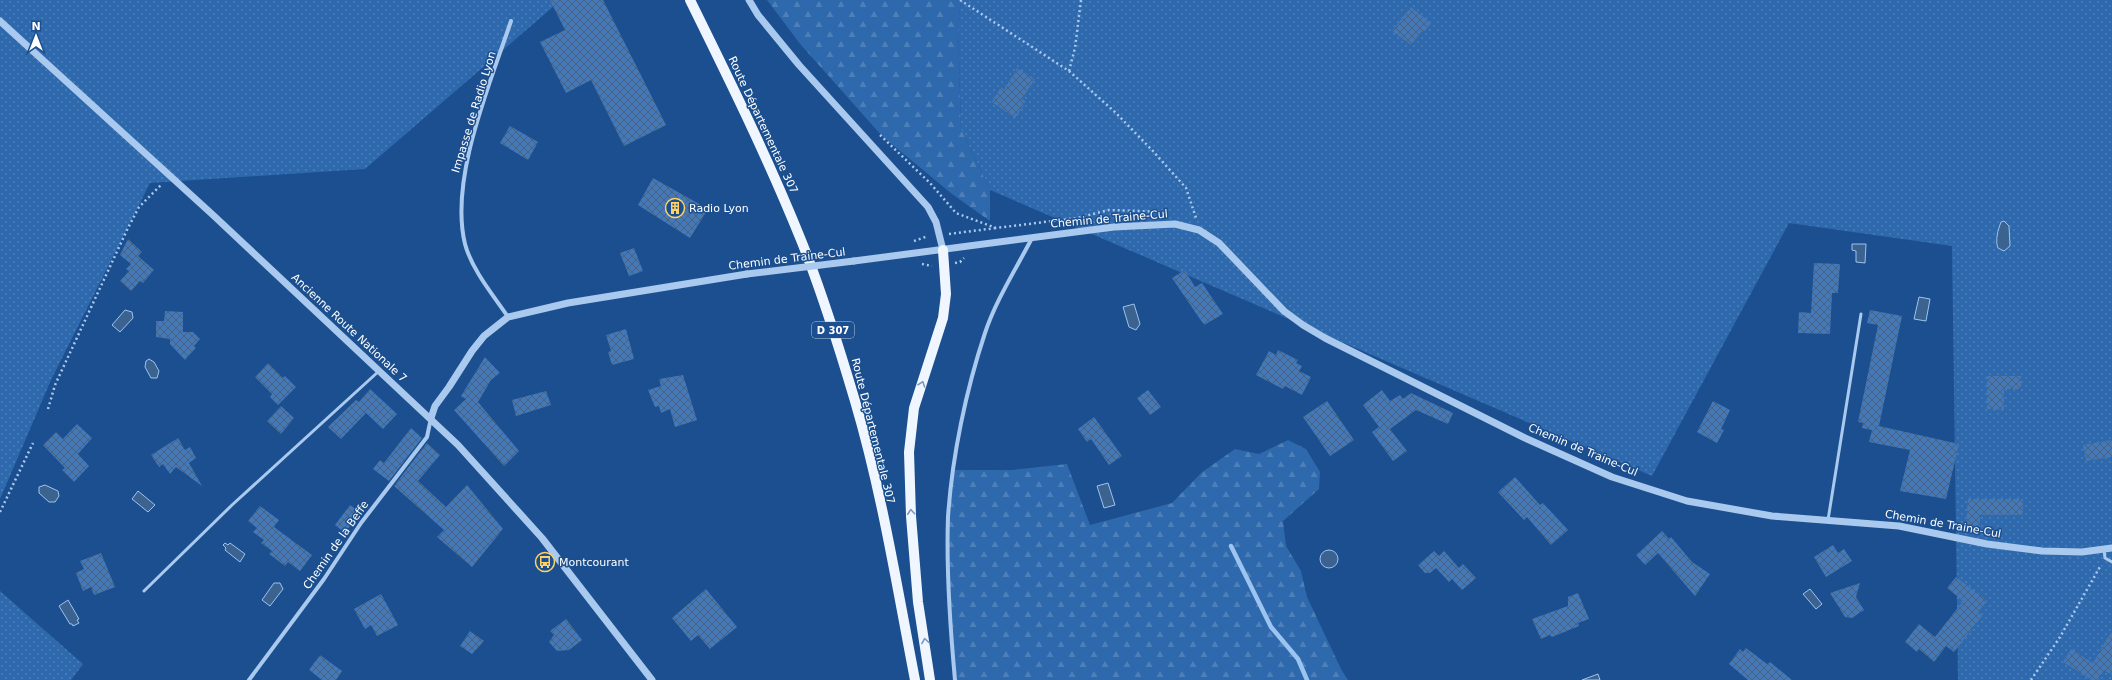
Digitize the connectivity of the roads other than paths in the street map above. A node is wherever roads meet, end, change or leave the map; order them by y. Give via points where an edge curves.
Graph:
1 (690, 0) edge
2 (749, 0) edge
3 (0, 21) edge
4 (511, 21) dead end
5 (1032, 238) junction
6 (943, 250) junction
7 (1861, 314) dead end
8 (508, 317) junction
9 (379, 371) junction
10 (431, 418) junction
11 (1828, 520) junction
12 (2112, 548) edge
13 (2103, 549) junction
14 (2112, 562) edge
15 (144, 591) dead end
16 (249, 680) edge
17 (652, 680) edge
18 (914, 680) edge
19 (930, 680) edge
20 (955, 680) edge

1 - 18 main road, Route Départementale 307 / D 307 via 783,196 802,241 840,353 856,403 875,479
2 - 6 street via 758,15 799,65 928,207 936,222
3 - 9 street, Ancienne Route Nationale 7
4 - 8 street, Impasse de Radio Lyon via 474,134 463,178 461,217 466,245 480,275
5 - 6 street, Chemin de Traine-Cul
5 - 11 street, Chemin de Traine-Cul via 1153,224 1175,224 1199,230 1219,244 1271,298 1303,326 1525,438 1612,477 1687,501 1772,516
5 - 20 street via 985,332 969,389 957,449 948,514 947,559
6 - 8 street, Chemin de Traine-Cul, bridge via 747,274 568,303
19 -> 6 main road via 918,602 909,452 914,408 943,318 946,294
7 - 11 lane
8 - 10 street, Chemin de Traine-Cul via 484,336 472,351 435,406
9 - 10 street, Ancienne Route Nationale 7
9 - 15 lane via 232,504
10 - 16 street, Chemin de la Beffe via 427,437
10 - 17 street, Ancienne Route Nationale 7 via 542,538
11 - 13 street, Chemin de Traine-Cul via 1906,527 1987,544 2042,551 2082,552
12 - 13 street, Chemin de Traine-Cul
13 - 14 lane via 2105,558

